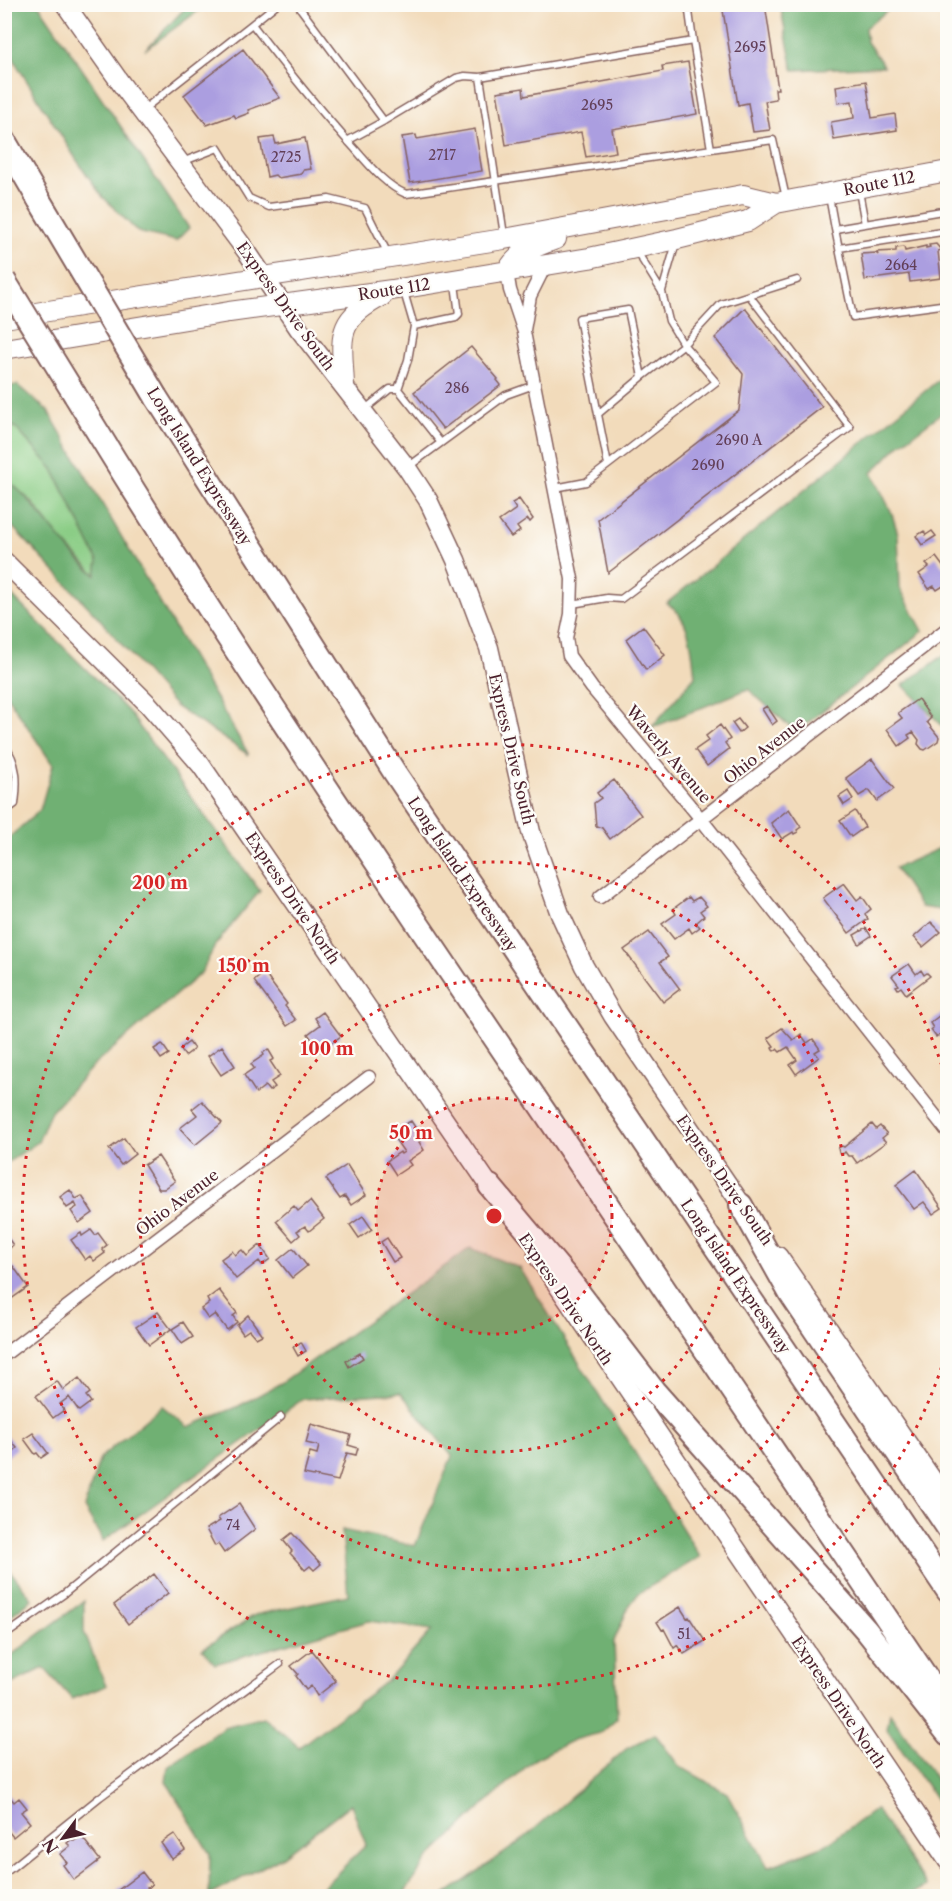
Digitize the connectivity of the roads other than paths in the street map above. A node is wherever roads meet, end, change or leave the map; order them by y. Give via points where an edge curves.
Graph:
1 (65, 4) edge
2 (277, 4) edge
3 (297, 4) edge
4 (688, 4) edge
5 (252, 24) junction
6 (693, 40) junction
7 (480, 77) junction
8 (141, 111) junction
9 (384, 122) junction
10 (4, 140) edge
11 (347, 141) junction
12 (711, 149) junction
13 (180, 163) junction
14 (948, 171) edge
15 (496, 180) junction
16 (858, 187) junction
17 (828, 193) junction
18 (781, 202) junction
19 (948, 210) edge
20 (600, 222) junction
21 (865, 224) junction
22 (835, 230) junction
23 (948, 231) edge
24 (504, 239) junction
25 (677, 239) junction
26 (635, 248) junction
27 (839, 248) junction
28 (390, 257) junction
29 (545, 266) junction
30 (507, 272) junction
31 (264, 277) junction
32 (4, 280) edge
33 (454, 280) junction
34 (797, 280) dead end
35 (398, 290) junction
36 (662, 292) junction
37 (749, 295) junction
38 (948, 304) edge
39 (283, 305) junction
40 (4, 318) edge
41 (414, 326) junction
42 (524, 332) junction
43 (683, 345) junction
44 (4, 349) edge
45 (642, 378) junction
46 (344, 385) junction
47 (534, 385) junction
48 (398, 389) junction
49 (364, 410) junction
50 (598, 414) junction
51 (441, 443) junction
52 (608, 465) junction
53 (407, 468) junction
54 (554, 489) junction
55 (4, 561) edge
56 (571, 604) junction
57 (948, 628) edge
58 (4, 744) edge
59 (4, 812) edge
60 (702, 819) junction
61 (600, 897) dead end
62 (369, 1077) dead end
63 (948, 1132) edge
64 (490, 1186) junction
65 (741, 1205) junction
66 (4, 1354) edge
67 (281, 1417) dead end
68 (948, 1502) edge
69 (948, 1528) edge
70 (948, 1591) edge
71 (4, 1636) edge
72 (280, 1664) dead end
73 (948, 1708) edge
74 (948, 1734) edge
75 (948, 1861) edge
76 (4, 1874) edge

1 - 8 main road, Express Drive South
2 - 5 lane
3 - 9 lane
4 - 6 lane
5 - 8 lane
5 - 11 lane
6 - 7 lane
6 - 12 lane
7 - 9 lane via 456,78
7 - 15 lane
8 - 13 main road, Express Drive South
9 - 11 lane
10 - 70 highway, Long Island Expressway, bridge via 156,397 395,772
11 - 15 lane via 380,176 406,194
12 - 15 lane
12 - 18 lane via 773,140
13 - 28 lane via 218,148 249,198 269,207 329,198 365,208
13 - 31 main road, Express Drive South
14 - 16 main road, Route 112
15 - 24 lane
16 - 17 main road, Route 112
16 - 21 lane
17 - 18 main road, Route 112
17 - 22 lane
18 - 20 main road, Route 112 via 742,195
18 - 25 main road, Route 112 via 748,221
19 - 21 lane
20 - 24 main road, Route 112
20 - 30 main road via 522,253
21 - 22 lane
22 - 27 lane
23 - 27 lane
24 - 28 main road, Route 112
25 - 26 main road, Route 112
25 - 36 lane
26 - 29 main road, Route 112
26 - 36 lane
27 - 38 lane via 853,317
28 - 31 main road, Route 112
29 - 30 main road, Route 112
29 - 42 street, Waverly Avenue via 530,296
30 - 33 main road, Route 112
30 - 42 street, Waverly Avenue
31 - 39 main road, Express Drive South
31 - 40 main road, Route 112
32 - 73 highway, bridge via 249,671
33 - 35 main road, Route 112
33 - 41 lane via 459,314
34 - 37 lane
35 - 39 main road, Route 112
35 - 41 lane
35 - 46 main road via 361,308 346,326 342,342
36 - 43 lane via 669,321
37 - 43 lane via 721,304
37 - 56 lane via 850,427 621,598
39 - 44 main road, Route 112
39 - 46 main road, Express Drive South
41 - 48 lane
42 - 47 street, Waverly Avenue
43 - 45 lane
43 - 52 lane via 716,382
45 - 50 lane
45 - 50 lane via 628,310 579,318
46 - 49 main road, Express Drive South
47 - 51 lane via 506,395
47 - 54 street, Waverly Avenue
48 - 49 lane via 390,389
48 - 51 lane
49 - 53 main road, Express Drive South
50 - 52 lane
51 - 53 lane
52 - 54 lane via 586,482
53 - 65 main road, Express Drive South via 428,500 480,621 499,686 531,832 560,914 603,1000
54 - 56 street, Waverly Avenue via 572,579
55 - 64 main road, Express Drive North via 149,705 201,765
56 - 60 street, Waverly Avenue via 566,638 569,656
57 - 60 street, Ohio Avenue
58 - 59 lane via 13,756 17,787 15,804
60 - 61 street, Ohio Avenue
60 - 63 street, Waverly Avenue
62 - 66 street, Ohio Avenue
64 - 74 highway via 654,1391 866,1629
64 - 75 main road, Express Drive North
65 - 68 main road, Express Drive South via 801,1285
65 - 69 highway via 790,1293
67 - 71 lane via 64,1594
72 - 76 lane via 100,1797

